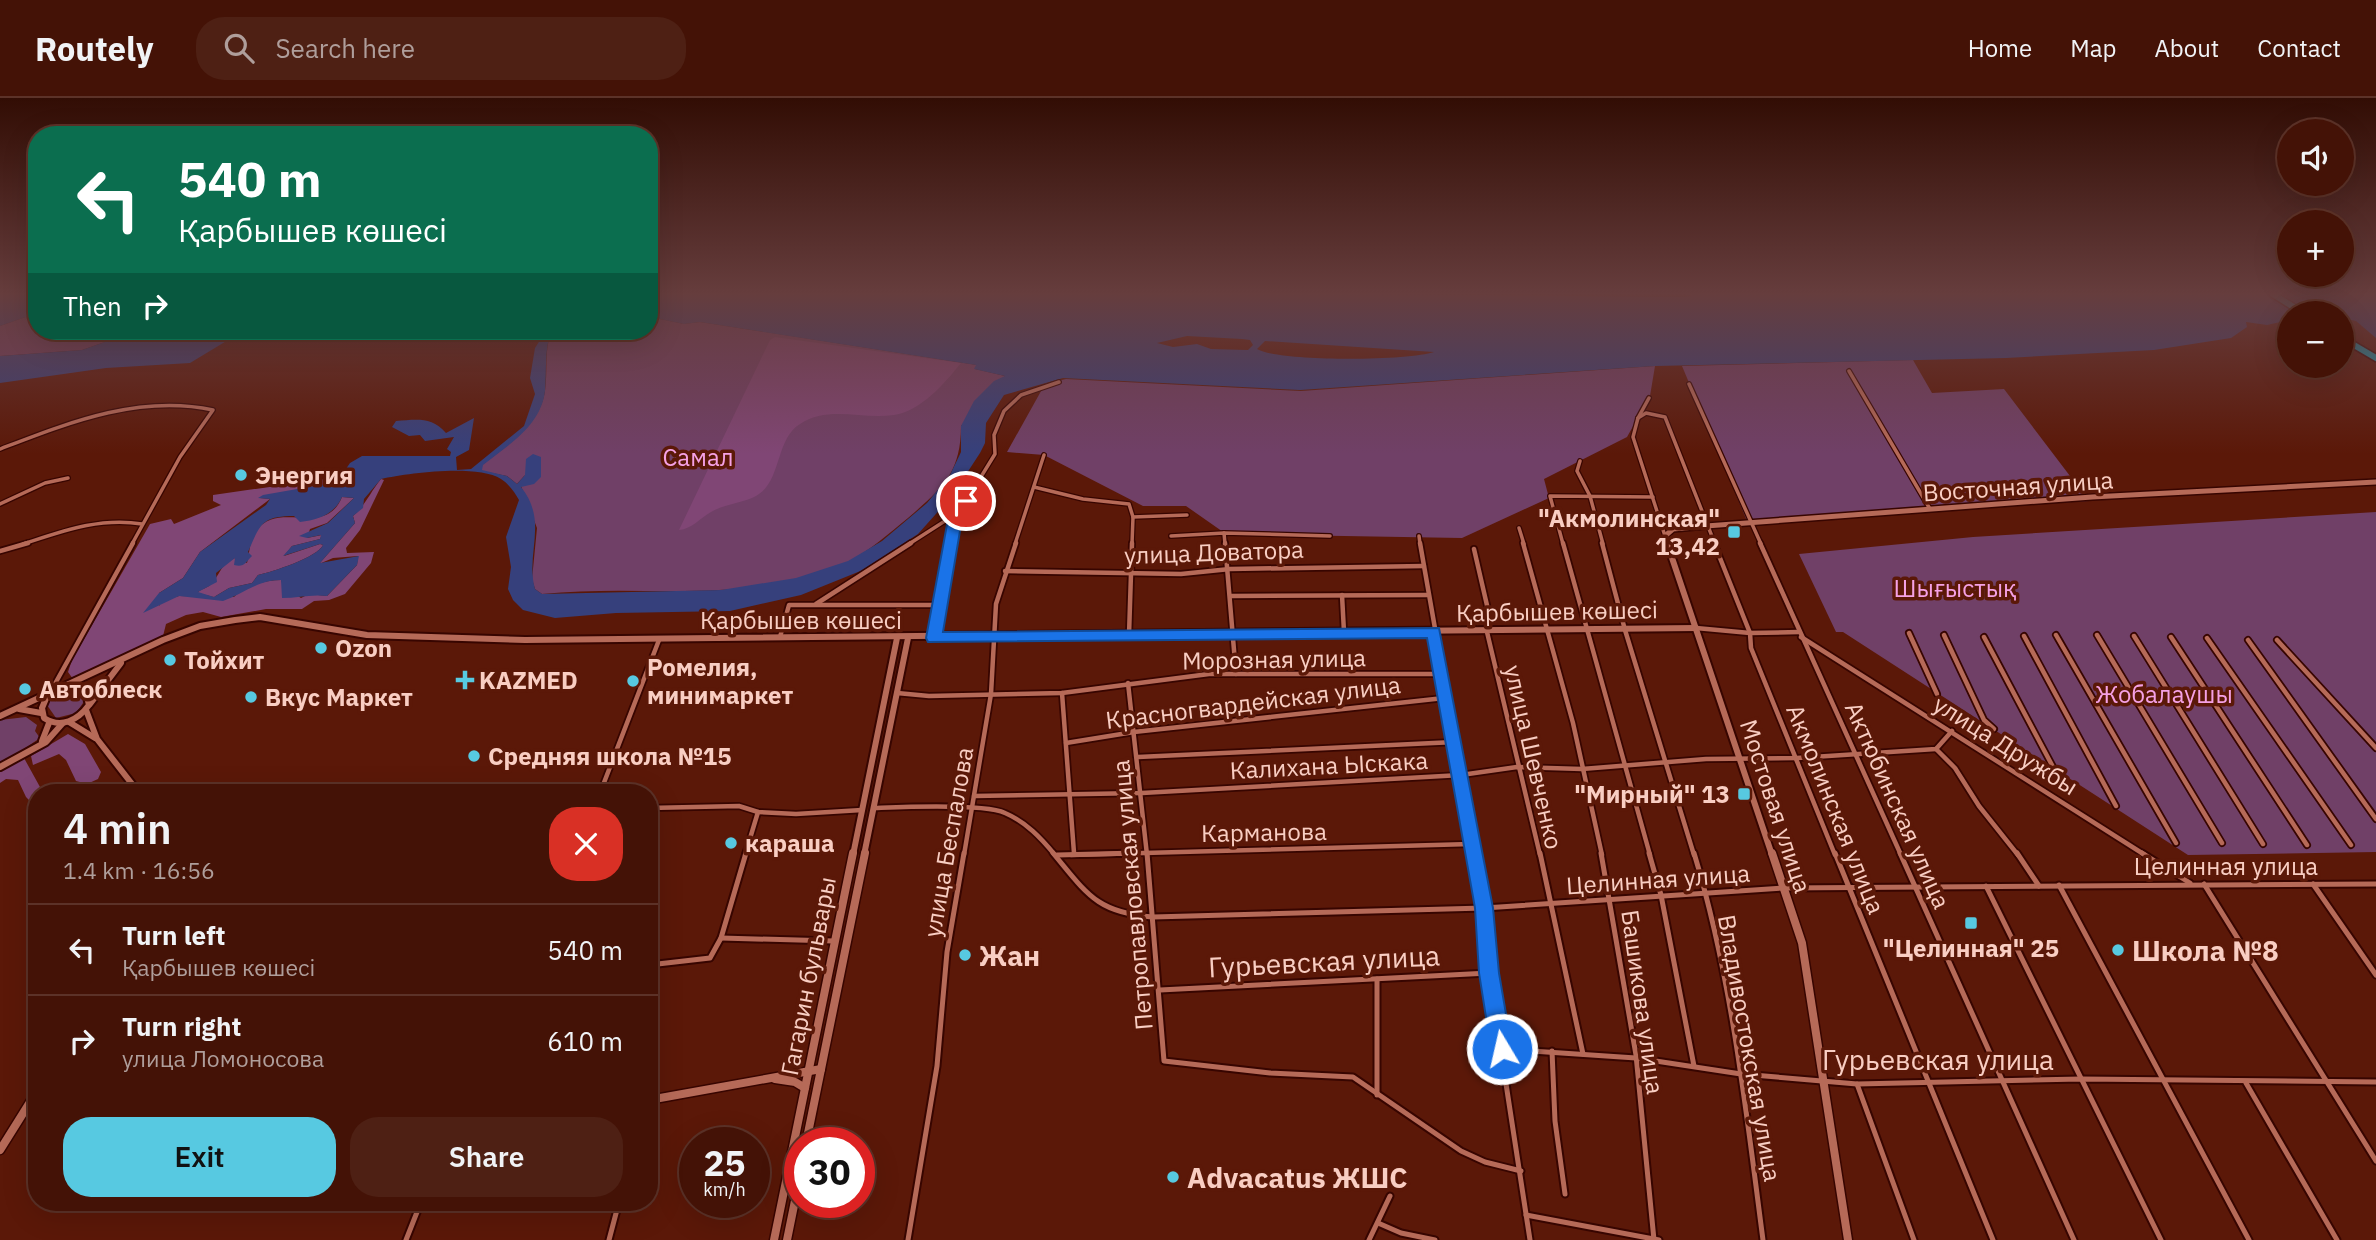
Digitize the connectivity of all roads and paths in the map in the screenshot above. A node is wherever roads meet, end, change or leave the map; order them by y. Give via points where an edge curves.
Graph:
1 (2358, 347) edge
2 (2376, 358) edge
3 (1849, 371) dead end
4 (1059, 382) dead end
5 (1689, 384) dead end
6 (1650, 398) dead end
7 (1638, 418) junction
8 (0, 449) edge
9 (1044, 455) dead end
10 (1580, 461) dead end
11 (68, 478) dead end
12 (954, 478) dead end
13 (2376, 482) edge
14 (977, 484) junction
15 (1034, 487) junction
16 (1590, 496) junction
17 (1653, 498) junction
18 (0, 504) edge
19 (1930, 510) junction
20 (1188, 515) dead end
21 (1133, 517) junction
22 (955, 519) junction
23 (1754, 523) junction
24 (142, 524) junction
25 (1706, 526) junction
26 (1519, 528) dead end
27 (1224, 533) junction
28 (1171, 536) dead end
29 (1330, 536) dead end
30 (1419, 536) dead end
31 (1665, 536) junction
32 (1475, 550) dead end
33 (0, 551) edge
34 (1424, 566) junction
35 (1005, 571) junction
36 (1228, 571) junction
37 (1129, 573) junction
38 (1342, 595) junction
39 (1427, 595) junction
40 (1231, 596) junction
41 (814, 605) junction
42 (939, 605) junction
43 (1696, 628) junction
44 (1548, 630) junction
45 (1625, 630) junction
46 (1587, 631) junction
47 (1434, 632) junction
48 (1487, 632) junction
49 (1233, 633) junction
50 (1344, 633) junction
51 (1750, 633) junction
52 (1909, 633) dead end
53 (1129, 635) junction
54 (1800, 635) junction
55 (1944, 635) dead end
56 (2056, 635) dead end
57 (2097, 635) dead end
58 (994, 636) junction
59 (2024, 636) dead end
60 (2134, 636) dead end
61 (780, 637) junction
62 (1984, 637) dead end
63 (2171, 637) dead end
64 (897, 638) junction
65 (908, 638) junction
66 (934, 638) junction
67 (2207, 638) dead end
68 (659, 640) junction
69 (2248, 640) dead end
70 (2277, 640) dead end
71 (124, 660) junction
72 (1236, 674) junction
73 (1443, 674) junction
74 (59, 677) junction
75 (1128, 683) junction
76 (74, 684) junction
77 (897, 692) junction
78 (1062, 693) junction
79 (1937, 694) dead end
80 (48, 695) junction
81 (991, 695) junction
82 (1444, 698) junction
83 (87, 708) junction
84 (17, 709) junction
85 (41, 713) junction
86 (0, 716) edge
87 (49, 723) junction
88 (65, 723) junction
89 (1994, 729) dead end
90 (1952, 731) junction
91 (1134, 732) junction
92 (97, 738) junction
93 (1455, 742) junction
94 (1066, 743) junction
95 (2376, 748) edge
96 (1937, 749) junction
97 (33, 750) junction
98 (1855, 752) junction
99 (1138, 757) junction
100 (1797, 758) junction
101 (1741, 759) junction
102 (1669, 764) junction
103 (1517, 766) junction
104 (1625, 766) junction
105 (0, 767) edge
106 (2053, 767) dead end
107 (1582, 769) junction
108 (1461, 775) junction
109 (132, 784) edge
110 (603, 784) edge
111 (1142, 793) junction
112 (1070, 795) junction
113 (974, 796) junction
114 (2116, 806) dead end
115 (658, 808) edge
116 (875, 808) junction
117 (971, 809) junction
118 (862, 810) junction
119 (758, 811) junction
120 (2376, 819) edge
121 (2176, 843) dead end
122 (2222, 843) dead end
123 (1471, 844) junction
124 (2263, 844) dead end
125 (2307, 845) dead end
126 (2351, 845) dead end
127 (1147, 852) junction
128 (1074, 853) junction
129 (1057, 855) junction
130 (2191, 883) junction
131 (2203, 883) junction
132 (2313, 883) junction
133 (2376, 884) edge
134 (2059, 885) junction
135 (1986, 886) junction
136 (2039, 886) junction
137 (1849, 887) junction
138 (1916, 887) junction
139 (1783, 888) junction
140 (1706, 893) junction
141 (1661, 895) junction
142 (1611, 900) junction
143 (1552, 904) junction
144 (1484, 908) junction
145 (1153, 918) junction
146 (721, 938) junction
147 (835, 941) junction
148 (658, 964) edge
149 (1489, 973) junction
150 (2376, 975) edge
151 (1377, 979) junction
152 (1160, 990) junction
153 (1502, 1049) junction
154 (1552, 1051) junction
155 (1583, 1054) junction
156 (1636, 1058) junction
157 (1694, 1067) junction
158 (821, 1069) junction
159 (809, 1070) junction
160 (1741, 1074) junction
161 (769, 1079) junction
162 (2081, 1079) junction
163 (2003, 1080) junction
164 (1823, 1081) junction
165 (1927, 1081) junction
166 (2165, 1082) junction
167 (2246, 1082) junction
168 (2328, 1082) junction
169 (2376, 1082) edge
170 (1857, 1084) junction
171 (806, 1088) junction
172 (1377, 1095) junction
173 (658, 1098) edge
174 (28, 1108) edge
175 (809, 1127) edge
176 (0, 1150) edge
177 (2376, 1161) edge
178 (1521, 1171) junction
179 (1565, 1194) dead end
180 (1390, 1196) dead end
181 (417, 1211) edge
182 (617, 1211) edge
183 (1526, 1215) junction
184 (791, 1218) edge
185 (1378, 1223) junction
186 (406, 1240) edge
187 (609, 1240) edge
188 (774, 1240) edge
189 (787, 1240) edge
190 (908, 1240) edge
191 (1369, 1240) edge
192 (1435, 1240) edge
193 (1530, 1240) edge
194 (1655, 1240) edge
195 (1763, 1240) edge
196 (1848, 1240) edge
197 (1914, 1240) edge
198 (1993, 1240) edge
199 (2074, 1240) edge
200 (2161, 1240) edge
201 (2249, 1240) edge
202 (2337, 1240) edge

1 - 2 highway
3 - 19 street
4 - 14 street via 1021,395 1004,411 994,435 995,454
5 - 23 street, Актюбинская улица
6 - 7 street
7 - 17 street, Мостовая улица via 1633,437
7 - 25 street, Акмолинская улица via 1646,413 1665,416
8 - 24 street via 123,409 195,404 213,410
9 - 15 street, улица Беспалова
10 - 16 street, Владивостокская улица via 1577,471
11 - 18 street via 34,487
12 - 14 street
13 - 19 main road, Восточная улица
14 - 22 street
15 - 21 street via 1129,504
15 - 35 street, улица Беспалова
16 - 17 street
16 - 45 street, Владивостокская улица
16 - 46 street via 1550,496
17 - 31 street, Мостовая улица
19 - 23 main road, Восточная улица
20 - 21 street
21 - 37 street
22 - 41 street via 948,519
22 - 42 street
23 - 25 main road, Восточная улица
23 - 54 street, Актюбинская улица
24 - 33 street via 101,522
24 - 74 street
25 - 31 main road, Восточная улица via 1673,529
25 - 51 street, Акмолинская улица
26 - 44 street, Башикова улица
27 - 28 street
27 - 29 street
27 - 36 street
30 - 34 street
31 - 43 main road, Мостовая улица
32 - 48 street, улица Шевченко via 1489,614
34 - 36 street, улица Доватора
34 - 39 street
35 - 37 street, улица Доватора
35 - 58 street, улица Беспалова
36 - 37 street, улица Доватора
36 - 40 street
37 - 53 street
38 - 39 street
38 - 40 street
38 - 50 street
39 - 47 street
40 - 49 street
41 - 42 street
41 - 61 street via 789,605
42 - 66 street
43 - 45 main road, Қарбышев көшесі
43 - 51 street
43 - 101 main road, Мостовая улица
44 - 46 main road, Қарбышев көшесі
44 - 48 main road, Қарбышев көшесі
44 - 107 street, Башикова улица
45 - 46 main road, Қарбышев көшесі
45 - 102 street, Владивостокская улица
46 - 104 street
47 - 48 main road, Қарбышев көшесі
47 - 50 main road, Қарбышев көшесі
47 - 73 street
48 - 103 street, улица Шевченко
49 - 50 main road, Қарбышев көшесі
49 - 53 main road, Қарбышев көшесі
49 - 72 street
51 - 54 street
51 - 100 street, Акмолинская улица via 1751,648
52 - 79 street
53 - 58 main road, Қарбышев көшесі
54 - 90 street, улица Дружбы
54 - 98 street, Актюбинская улица
55 - 89 street via 1984,720
56 - 121 street
57 - 122 street
58 - 66 main road, Қарбышев көшесі
58 - 81 street, улица Беспалова
59 - 114 street
60 - 124 street
61 - 64 main road, Қарбышев көшесі
61 - 68 main road, Қарбышев көшесі
62 - 106 street
63 - 125 street
64 - 65 main road, Қарбышев көшесі
64 - 118 main road, Гагарин бульвары
65 - 66 main road, Қарбышев көшесі
65 - 77 main road, Гагарин бульвары
67 - 126 street
68 - 71 main road, Қарбышев көшесі via 367,635 260,617 200,626
68 - 110 street
69 - 120 street
70 - 95 street
71 - 76 main road, Қарбышев көшесі
71 - 83 main road
72 - 73 street, Морозная улица
72 - 75 street, Морозная улица
73 - 82 street
74 - 76 street
74 - 80 street
75 - 78 street, Морозная улица
75 - 91 street, Петропавловская улица
76 - 80 main road, Қарбышев көшесі
76 - 83 main road via 86,692
77 - 81 street, Морозная улица
77 - 116 main road, Гагарин бульвары
78 - 81 street, Морозная улица
78 - 94 street
80 - 84 main road, Қарбышев көшесі
80 - 85 main road
81 - 113 street, улица Беспалова
82 - 91 street, Красногвардейская улица
82 - 93 street
83 - 88 main road
83 - 92 main road
84 - 85 main road
84 - 86 main road, Қарбышев көшесі
85 - 87 main road
87 - 88 main road
87 - 97 main road via 47,736
88 - 92 main road
88 - 97 main road
90 - 96 street
90 - 130 street, улица Дружбы
91 - 94 street, Красногвардейская улица
91 - 99 street, Петропавловская улица
92 - 109 main road
93 - 99 street
93 - 108 street
94 - 112 street
96 - 98 street, Калихана Ыскака
96 - 136 street via 1952,760
97 - 105 main road
98 - 100 street, Калихана Ыскака
98 - 138 street, Актюбинская улица
99 - 111 street, Петропавловская улица
100 - 101 street, Калихана Ыскака
100 - 137 street, Акмолинская улица
101 - 102 street, Калихана Ыскака
101 - 139 main road, Мостовая улица
102 - 104 street, Калихана Ыскака
102 - 140 street, Владивостокская улица
103 - 107 street, Калихана Ыскака
103 - 108 street, Калихана Ыскака
103 - 143 street, улица Шевченко
104 - 107 street, Калихана Ыскака
104 - 141 street
107 - 142 street, Башикова улица
108 - 111 street, Калихана Ыскака
108 - 123 street
111 - 112 street, Калихана Ыскака
111 - 127 street, Петропавловская улица
112 - 113 street, Калихана Ыскака
112 - 128 street
113 - 117 street, улица Беспалова
115 - 119 street via 739,806
116 - 117 street, Целинная улица
116 - 118 main road
116 - 158 main road, Гагарин бульвары
117 - 129 street, Целинная улица via 1013,815
117 - 190 street, улица Беспалова via 947,952 937,1066
118 - 119 street
118 - 147 main road, Гагарин бульвары
119 - 146 street
123 - 127 street, Карманова
123 - 144 street
127 - 128 street, Карманова
127 - 145 street, Петропавловская улица
128 - 129 street, Карманова
129 - 145 street, Целинная улица via 1095,901 1119,914
130 - 131 street, Целинная улица
130 - 134 street, Целинная улица
131 - 132 street, Целинная улица
131 - 168 street
132 - 133 street, Целинная улица
132 - 150 street
134 - 136 street, Целинная улица
134 - 166 street
135 - 136 street, Целинная улица
135 - 138 street, Целинная улица
135 - 162 street
137 - 138 street, Целинная улица
137 - 139 street, Целинная улица
137 - 165 street, Акмолинская улица
138 - 163 street, Актюбинская улица
139 - 140 street, Целинная улица
139 - 164 main road, Мостовая улица via 1802,943
140 - 141 street, Целинная улица
140 - 160 street, Владивостокская улица
141 - 142 street, Целинная улица
141 - 157 street
142 - 143 street, Целинная улица
142 - 156 street, Башикова улица
143 - 144 street, Целинная улица
143 - 155 street, улица Шевченко
144 - 145 street, Целинная улица
144 - 149 street
145 - 152 street, Петропавловская улица
146 - 147 street
146 - 148 street via 710,958
147 - 159 main road, Гагарин бульвары
149 - 151 street, Гурьевская улица
149 - 153 street
151 - 152 street, Гурьевская улица
151 - 172 street
152 - 172 street, Петропавловская улица via 1164,1061 1270,1073 1338,1074 1353,1077
153 - 154 street, Гурьевская улица
153 - 178 street
154 - 155 street, Гурьевская улица
154 - 179 street
155 - 156 street, Гурьевская улица
156 - 157 street, Гурьевская улица
156 - 194 street, Башикова улица
157 - 160 street, Гурьевская улица
158 - 159 main road
158 - 175 main road, Гагарин бульвары
159 - 161 main road
159 - 171 main road, Гагарин бульвары
160 - 164 street, Гурьевская улица
160 - 195 street, Владивостокская улица
161 - 171 main road
161 - 173 main road
162 - 163 street, Гурьевская улица
162 - 166 street, Гурьевская улица
162 - 200 street
163 - 165 street, Гурьевская улица
163 - 199 street, Актюбинская улица
164 - 170 street, Гурьевская улица
164 - 196 main road, Мостовая улица
165 - 170 street, Гурьевская улица
165 - 198 street, Акмолинская улица
166 - 167 street, Гурьевская улица
166 - 201 street
167 - 168 street, Гурьевская улица
167 - 202 street
168 - 169 street, Гурьевская улица
168 - 177 street
170 - 197 street
171 - 188 main road, Гагарин бульвары
172 - 178 street via 1461,1152
174 - 176 main road
178 - 183 street
180 - 185 street
181 - 186 street
182 - 187 street
183 - 193 street
183 - 194 street
184 - 189 main road
185 - 191 street
185 - 192 street

